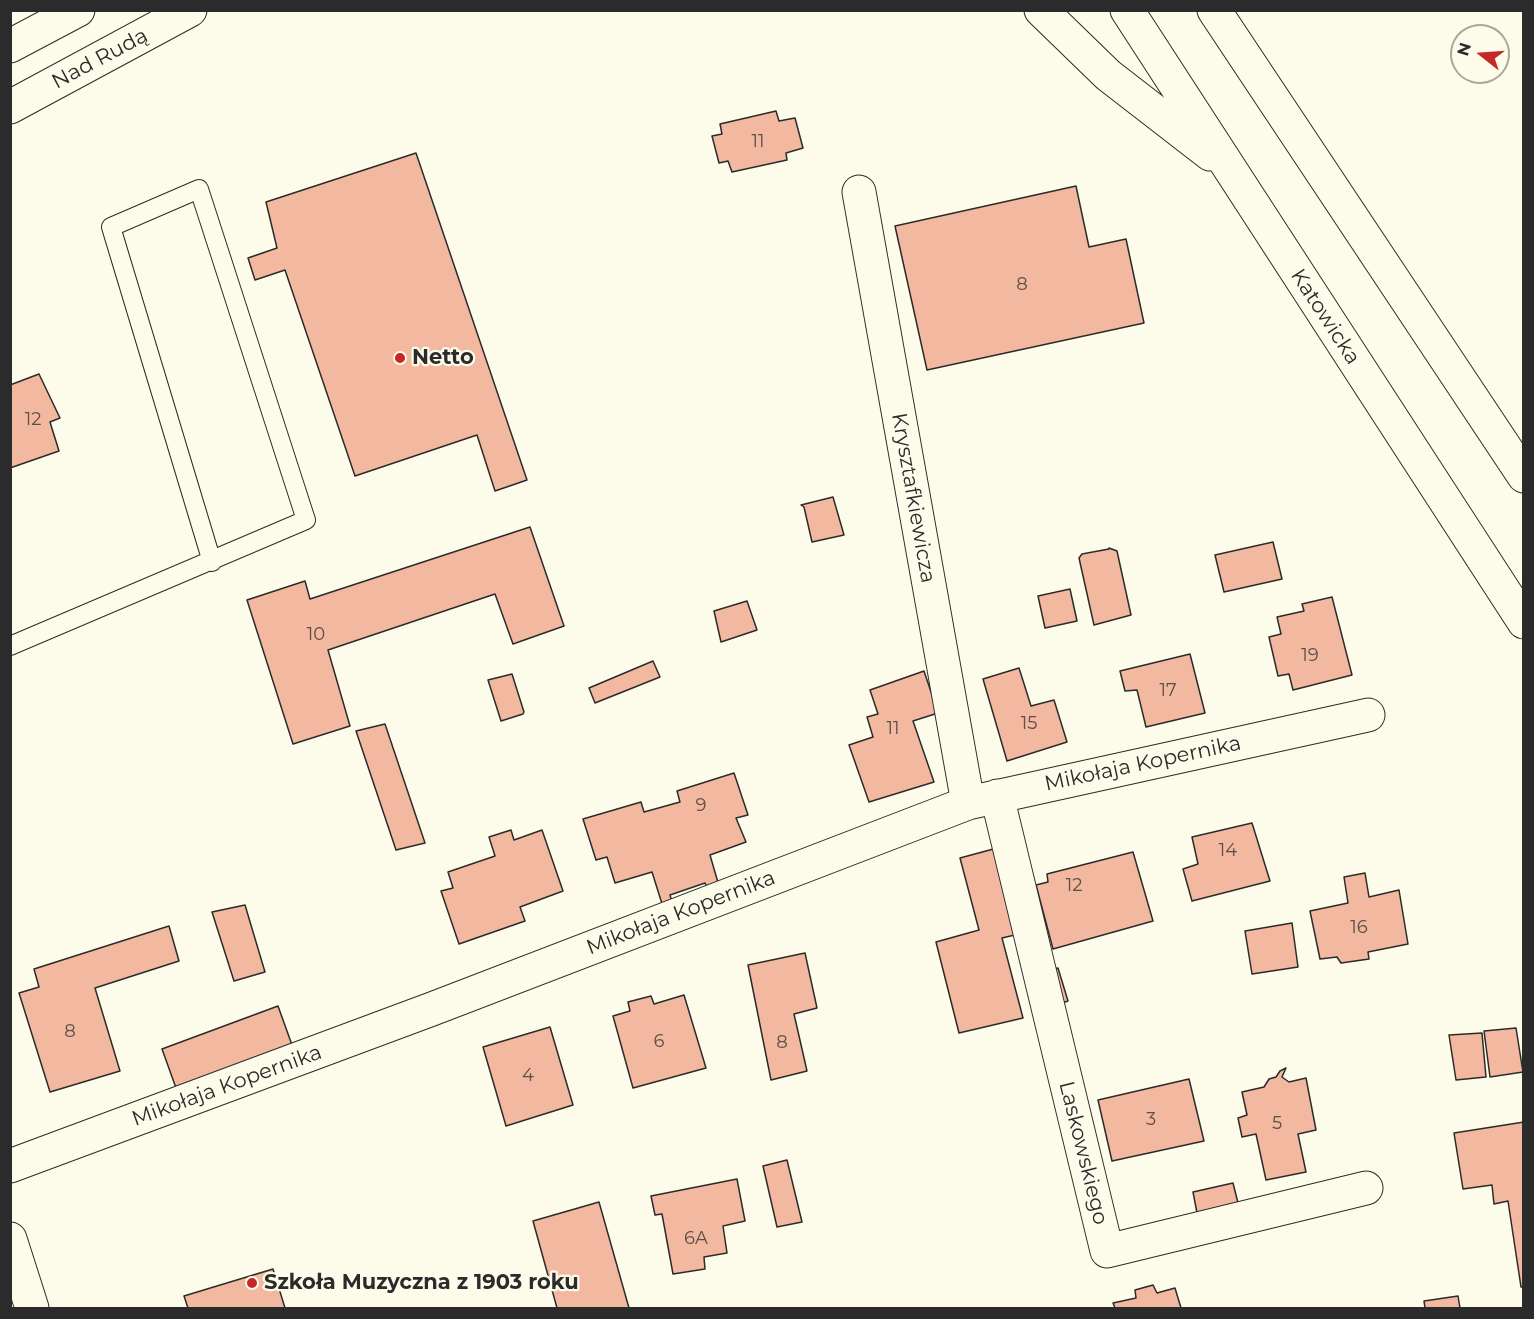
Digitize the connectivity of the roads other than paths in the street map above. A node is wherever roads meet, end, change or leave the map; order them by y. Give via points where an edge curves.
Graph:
1 (78, 10) edge
2 (189, 10) edge
3 (1041, 10) edge
4 (1127, 10) edge
5 (1214, 10) edge
6 (10, 46) edge
7 (10, 107) edge
8 (1230, 170) junction
9 (859, 192) dead end
10 (1524, 476) edge
11 (212, 562) junction
12 (1524, 622) edge
13 (10, 646) edge
14 (1368, 715) dead end
15 (983, 800) junction
16 (10, 1166) edge
17 (1366, 1188) dead end
18 (10, 1239) edge
19 (32, 1308) edge

1 - 6 street
2 - 7 street, Nad Rudą
3 - 8 street via 1108,75
4 - 8 street, Katowicka
5 - 10 street
8 - 12 street, Katowicka
9 - 15 street, Krysztafkiewicza
11 - 11 lane via 306,520 199,189 111,227
11 - 13 lane
14 - 15 street, Mikołaja Kopernika
15 - 16 street, Mikołaja Kopernika
15 - 17 street, Laskowskiego via 1107,1251
18 - 19 street

